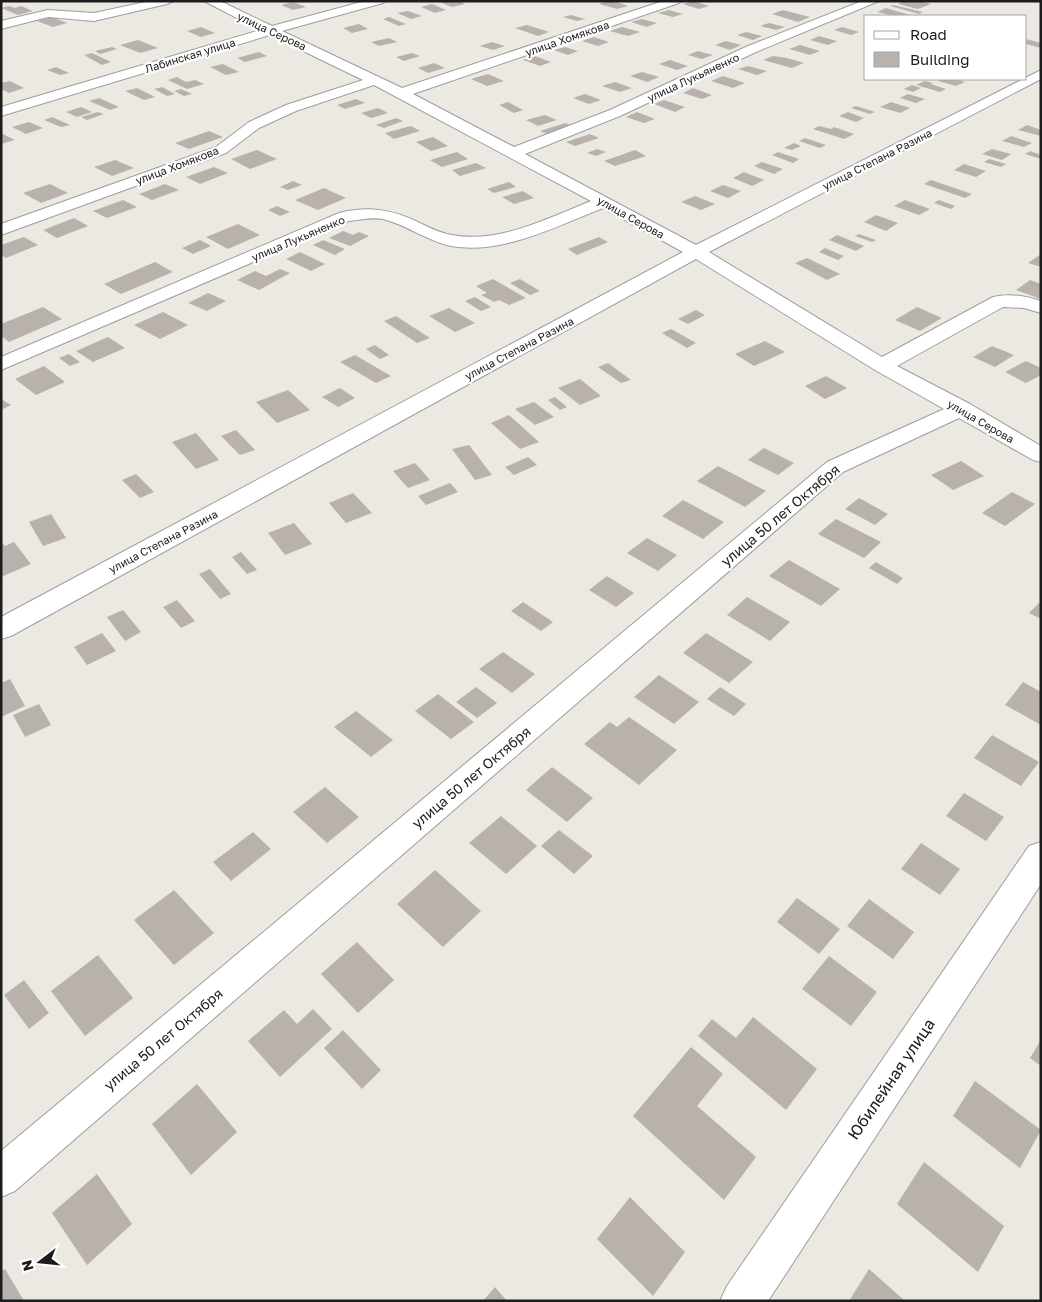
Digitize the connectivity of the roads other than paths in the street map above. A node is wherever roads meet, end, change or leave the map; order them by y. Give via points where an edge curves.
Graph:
1 (167, 1) edge
2 (210, 1) edge
3 (379, 1) edge
4 (675, 1) edge
5 (873, 1) edge
6 (1, 25) edge
7 (272, 30) junction
8 (1041, 74) edge
9 (376, 80) junction
10 (401, 93) junction
11 (1, 112) edge
12 (513, 153) junction
13 (604, 202) junction
14 (1, 230) edge
15 (696, 252) junction
16 (1041, 307) edge
17 (1, 364) edge
18 (882, 366) junction
19 (962, 409) junction
20 (1041, 455) edge
21 (1, 629) edge
22 (1041, 856) edge
23 (1, 1177) edge
24 (742, 1301) edge

1 - 6 street via 94,17 43,14
2 - 7 street, улица Серова
3 - 7 street, Лабинская улица
4 - 10 street, улица Хомякова
5 - 12 street, улица Лукьяненко via 752,50 615,113
7 - 9 street, улица Серова
7 - 11 street, Лабинская улица
8 - 15 street, улица Степана Разина
9 - 10 street, улица Серова
9 - 14 street, улица Хомякова via 291,108 254,125 221,150
10 - 12 street, улица Серова
12 - 13 street, улица Серова
13 - 15 street, улица Серова
13 - 17 street, улица Лукьяненко via 506,237 481,242 453,241 389,216 370,213 345,217
15 - 18 street, улица Серова
15 - 21 street, улица Степана Разина
16 - 18 street via 1026,302 1000,301
18 - 19 street, улица Серова
19 - 20 street, улица Серова
19 - 23 street, улица 50 лет Октября via 835,467
22 - 24 street, Юбилейная улица

